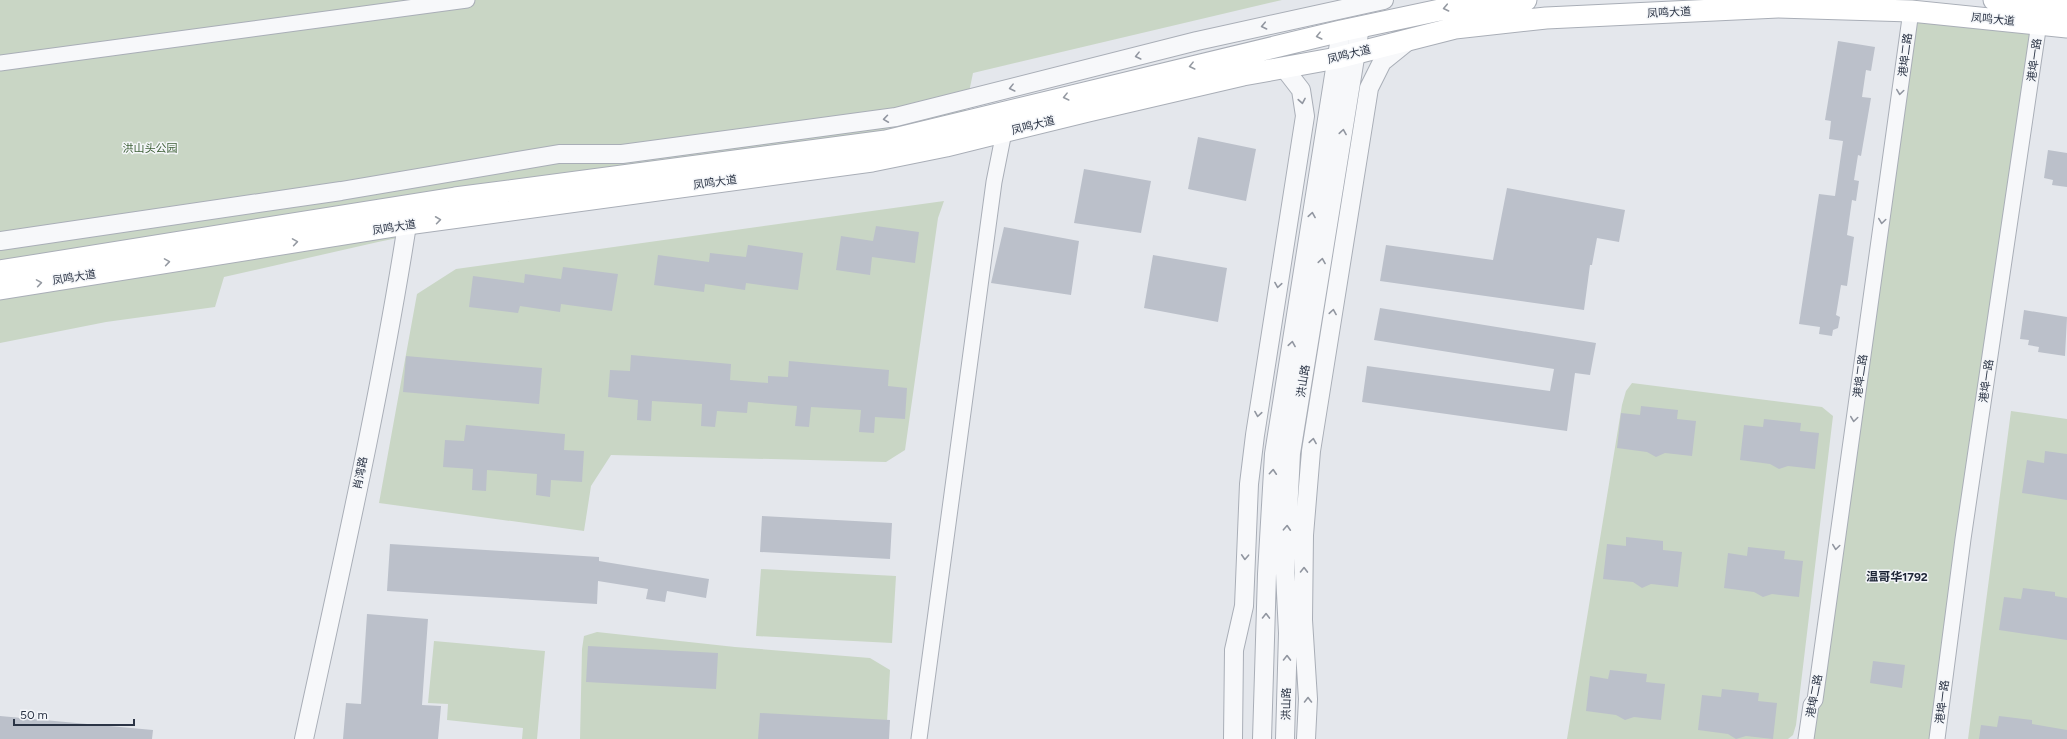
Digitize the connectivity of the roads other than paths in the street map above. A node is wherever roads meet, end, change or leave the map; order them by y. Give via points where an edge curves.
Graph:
1 (466, 0) edge
2 (1384, 0) edge
3 (1526, 0) edge
4 (1994, 0) edge
5 (2067, 8) edge
6 (1911, 12) junction
7 (2039, 23) junction
8 (2067, 27) edge
9 (1350, 29) junction
10 (1412, 38) junction
11 (1346, 55) junction
12 (0, 63) edge
13 (1284, 68) junction
14 (1004, 132) junction
15 (408, 215) junction
16 (0, 241) edge
17 (0, 271) edge
18 (0, 289) edge
19 (304, 739) edge
20 (919, 739) edge
21 (1233, 739) edge
22 (1262, 739) edge
23 (1285, 739) edge
24 (1306, 739) edge
25 (1806, 739) edge
26 (1937, 739) edge

1 - 12 street
2 -> 16 street via 1197,41 896,117 622,154 558,154 341,191
3 -> 9 main road, 凤鸣大道 via 1454,7
4 - 5 main road, 凤鸣大道
6 - 7 main road, 凤鸣大道
6 - 10 main road, 凤鸣大道 via 1778,7 1546,18 1455,28
6 -> 25 street, 港埠二路 via 1815,700 1811,705
7 - 8 main road, 凤鸣大道
7 - 26 street, 港埠一路 via 1963,539
9 - 11 street, 洪山路
9 -> 15 main road, 凤鸣大道 via 886,141 800,151
10 - 11 main road, 凤鸣大道
24 -> 10 street via 1308,699 1303,620 1304,535 1311,451 1369,88 1382,62
11 - 13 main road, 凤鸣大道
22 -> 11 street, 洪山路 via 1274,454
23 -> 11 street, 洪山路 via 1288,633 1285,573 1291,453
13 - 14 main road, 凤鸣大道 via 1242,75
13 -> 21 street via 1300,90 1305,116 1249,484 1244,606 1234,650
15 -> 14 main road, 凤鸣大道 via 872,162
14 - 20 street via 994,182
15 - 17 main road, 凤鸣大道
18 -> 15 main road, 凤鸣大道
15 - 19 street, 肖湾路 via 348,534

